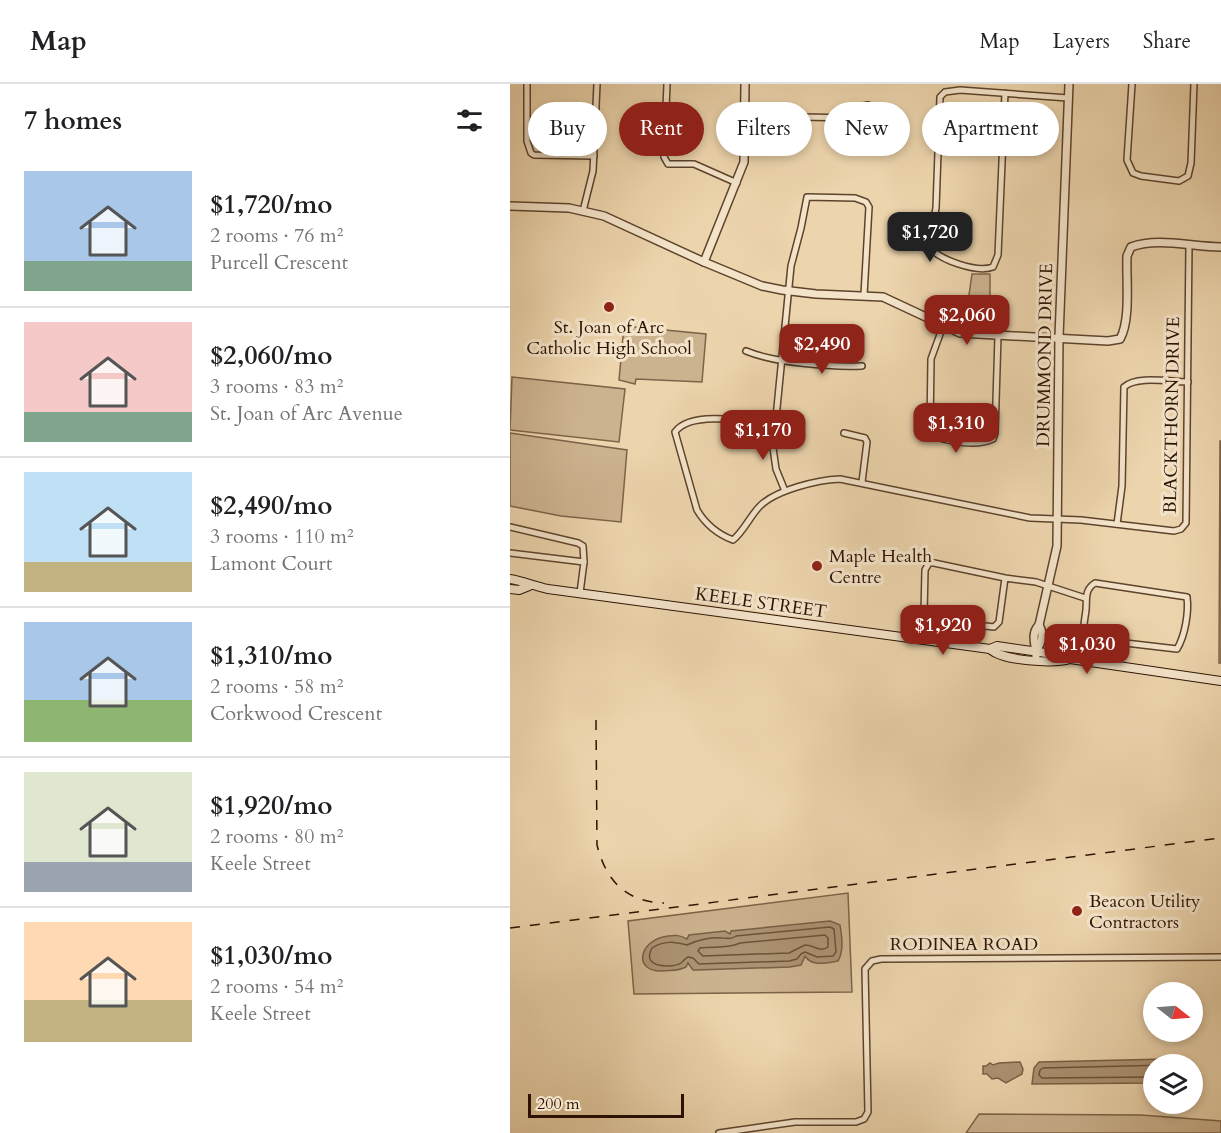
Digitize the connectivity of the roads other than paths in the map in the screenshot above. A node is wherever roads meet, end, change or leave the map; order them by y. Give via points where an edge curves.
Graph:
1 (527, 84) edge
2 (597, 84) edge
3 (667, 84) edge
4 (745, 84) edge
5 (1069, 84) edge
6 (1132, 84) edge
7 (1194, 84) edge
8 (1005, 93) junction
9 (1068, 98) junction
10 (596, 102) edge
11 (745, 102) edge
12 (855, 118) joint
13 (528, 144) edge
14 (594, 156) edge
15 (744, 156) edge
16 (736, 183) junction
17 (510, 206) edge
18 (583, 211) junction
19 (1190, 245) junction
20 (1221, 247) edge
21 (704, 262) junction
22 (788, 291) junction
23 (864, 295) junction
24 (943, 326) junction
25 (998, 336) junction
26 (1059, 337) junction
27 (746, 351) dead end
28 (783, 360) junction
29 (862, 366) dead end
30 (1188, 382) junction
31 (776, 425) junction
32 (844, 433) dead end
33 (862, 483) junction
34 (785, 491) junction
35 (1056, 519) junction
36 (1117, 524) junction
37 (510, 526) edge
38 (510, 553) edge
39 (584, 562) junction
40 (1005, 578) junction
41 (510, 579) edge
42 (529, 585) junction
43 (1048, 586) junction
44 (510, 589) edge
45 (580, 593) junction
46 (1085, 598) junction
47 (1036, 656) junction
48 (1221, 681) edge
49 (1221, 957) edge
50 (719, 1133) edge

1 - 13 street
2 - 10 street
3 - 16 street via 664,157 668,164 694,164
4 - 11 street
5 - 9 street, DRUMMOND DRIVE
6 - 7 street via 1129,167 1141,176 1179,181 1188,176 1191,163
8 - 8 street via 960,90 945,92 940,98 936,208 929,246 946,259 970,268 989,269 998,255
8 - 9 street
9 - 26 street, DRUMMOND DRIVE
12 - 12 street via 863,131 871,132 874,107 863,106
14 - 18 street
15 - 16 street
16 - 21 street
17 - 18 street
18 - 21 street via 604,216
19 - 20 street
19 - 26 street via 1140,244 1131,248 1127,256 1125,316 1120,339
19 - 30 street, BLACKTHORN DRIVE
21 - 22 street
22 - 23 street
22 - 23 street via 807,197 855,198 869,207
22 - 28 street
23 - 24 street via 892,300
24 - 25 street via 960,333
24 - 25 street via 931,359 930,428 936,437 961,443 993,439
25 - 26 street
26 - 35 street, DRUMMOND DRIVE
27 - 28 street
28 - 29 street
28 - 31 street
30 - 36 street via 1139,380 1124,387 1122,486
30 - 36 street, BLACKTHORN DRIVE via 1186,523 1174,531
31 - 34 street via 774,460
31 - 34 street, BLACKTHORN DRIVE via 708,418 683,425 675,436 697,510 720,534 733,540 759,507
32 - 33 street via 867,442
33 - 34 street, BLACKTHORN DRIVE via 831,480
33 - 35 street, BLACKTHORN DRIVE via 1012,515
35 - 36 street, BLACKTHORN DRIVE
35 - 43 street, DRUMMOND DRIVE via 1057,546
37 - 39 street via 579,544 585,548
38 - 39 street
39 - 45 street
40 - 40 street via 928,563 924,614 933,620 994,627 999,622
40 - 43 street
41 - 42 main road, KEELE STREET
42 - 44 main road, KEELE STREET
42 - 45 main road, KEELE STREET
43 - 46 street
43 - 47 street, DRUMMOND DRIVE
45 - 47 main road, KEELE STREET via 990,649 997,646
46 - 46 street via 1083,629 1091,639 1177,649 1181,643 1187,597 1095,583
47 - 48 main road, KEELE STREET via 1059,663 1070,659
49 - 50 street, RODINEA ROAD via 872,961 865,969 868,1112 864,1119 795,1122

